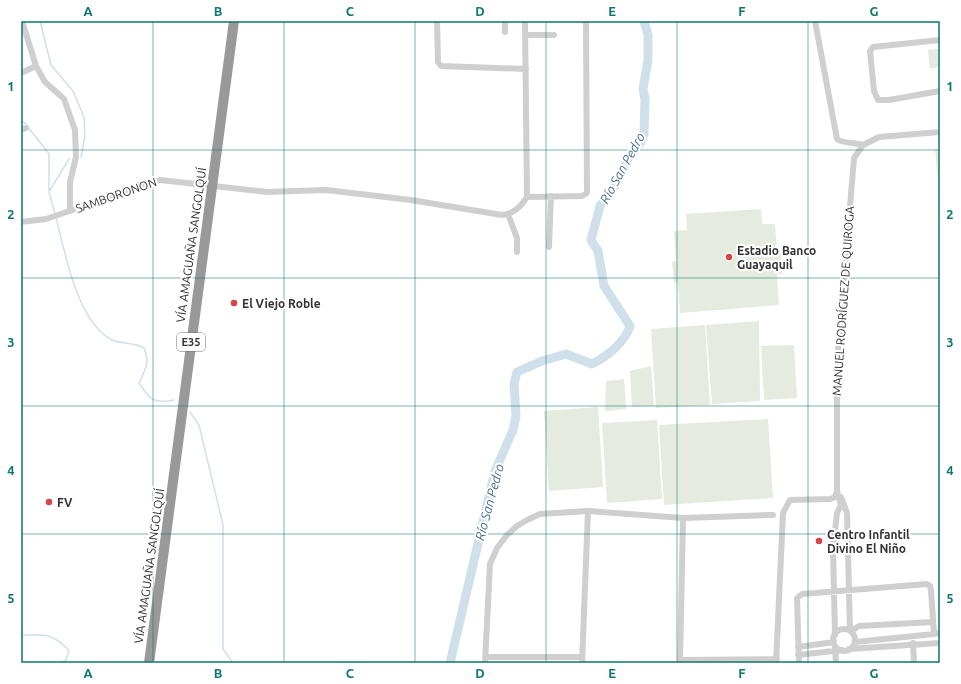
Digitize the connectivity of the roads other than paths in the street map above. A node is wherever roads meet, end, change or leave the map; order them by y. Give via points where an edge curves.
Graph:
1 (22, 21) edge
2 (234, 21) edge
3 (437, 21) edge
4 (505, 21) edge
5 (525, 21) edge
6 (586, 21) edge
7 (814, 21) edge
8 (505, 32) dead end
9 (526, 35) junction
10 (554, 35) dead end
11 (940, 40) edge
12 (36, 66) junction
13 (526, 69) junction
14 (21, 73) edge
15 (940, 91) edge
16 (940, 132) edge
17 (863, 145) junction
18 (212, 186) junction
19 (552, 196) junction
20 (527, 197) junction
21 (68, 212) junction
22 (508, 214) junction
23 (21, 222) edge
24 (549, 247) dead end
25 (517, 252) dead end
26 (837, 491) junction
27 (588, 511) junction
28 (773, 515) dead end
29 (683, 518) junction
30 (833, 548) junction
31 (848, 551) junction
32 (833, 591) junction
33 (850, 591) junction
34 (933, 622) junction
35 (894, 624) junction
36 (851, 631) junction
37 (937, 634) edge
38 (914, 636) junction
39 (895, 638) junction
40 (834, 640) junction
41 (855, 642) junction
42 (940, 643) edge
43 (913, 645) junction
44 (798, 647) junction
45 (849, 649) junction
46 (842, 650) junction
47 (835, 652) junction
48 (798, 656) junction
49 (486, 660) edge
50 (582, 660) edge
51 (776, 661) edge
52 (680, 662) edge
53 (149, 663) edge
54 (799, 663) edge
55 (836, 663) edge
56 (914, 663) edge

1 - 12 street
2 - 18 highway, VÍA AMAGUAÑA SANGOLQUÍ / E35
3 - 13 street via 438,62 441,66
4 - 8 street
5 - 9 street
6 - 19 street via 586,193 582,196
7 - 17 street via 837,140
9 - 10 street
9 - 13 street
11 - 15 street via 873,47 870,51 874,91 878,100
12 - 14 street
12 - 21 street via 45,82 64,99 75,130 76,156 70,182
13 - 20 street
16 - 17 street via 879,138
17 - 26 street, MANUEL RODRÍGUEZ DE QUIROGA via 854,158 837,363
18 - 21 street, SAMBORONON via 160,180
18 - 22 street, SAMBORONON via 268,192 326,190
18 - 53 highway, VÍA AMAGUAÑA SANGOLQUÍ / E35
19 - 20 street
19 - 24 street
20 - 22 street
21 - 23 street, SAMBORONON via 46,219
22 - 25 street via 517,238
26 - 30 street, MANUEL RODRÍGUEZ DE QUIROGA via 841,505 837,513
26 - 31 street via 847,512
26 - 51 street via 830,499 790,500 783,513
27 - 29 street
27 - 49 street via 540,514 517,526 497,548 490,564
27 - 50 street
28 - 29 street
29 - 52 street
30 - 31 street via 841,552
30 - 32 street, MANUEL RODRÍGUEZ DE QUIROGA
31 - 33 street
32 - 33 street
32 - 40 street, MANUEL RODRÍGUEZ DE QUIROGA
32 - 44 street via 798,596
33 - 34 street via 930,585
33 - 36 street
34 - 35 street
34 - 37 street
35 - 36 street via 858,626
35 - 39 street
36 - 40 street via 841,629
36 - 41 street via 855,636
37 - 38 street
38 - 39 street
38 - 43 street
39 - 41 street
40 - 44 street
40 - 46 street
40 - 47 street, MANUEL RODRÍGUEZ DE QUIROGA
41 - 45 street
42 - 43 street
43 - 45 street
43 - 56 street
44 - 48 street
45 - 46 street
46 - 47 street
47 - 48 street
47 - 55 street, MANUEL RODRÍGUEZ DE QUIROGA
48 - 54 street
49 - 50 street
51 - 52 street

